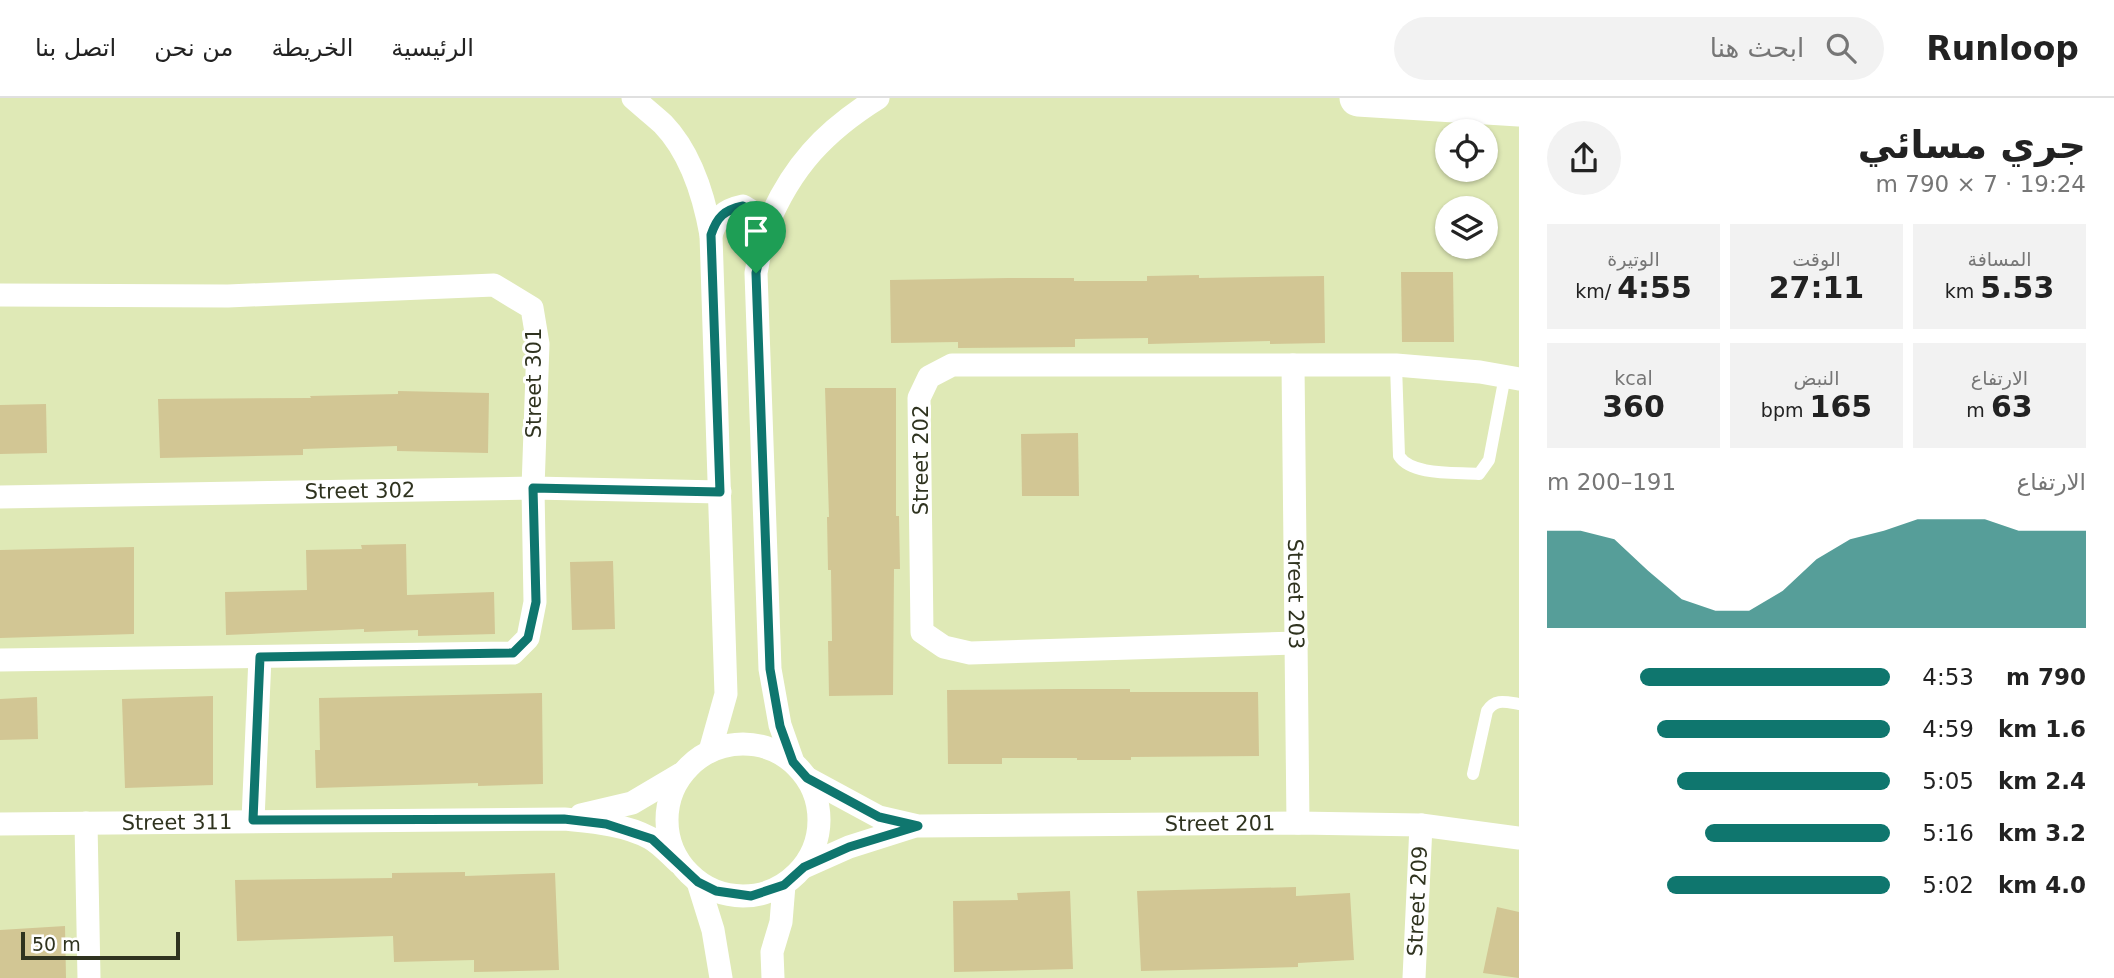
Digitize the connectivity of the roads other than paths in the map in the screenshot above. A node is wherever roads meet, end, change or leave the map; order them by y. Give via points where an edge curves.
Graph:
1 (633, 98) edge
2 (878, 98) edge
3 (1358, 98) edge
4 (1519, 108) edge
5 (766, 228) junction
6 (711, 235) junction
7 (0, 295) edge
8 (1293, 365) junction
9 (1396, 365) junction
10 (1512, 377) edge
11 (533, 488) junction
12 (720, 492) junction
13 (0, 497) edge
14 (1297, 643) junction
15 (260, 657) junction
16 (0, 660) edge
17 (1519, 704) edge
18 (710, 751) junction
19 (800, 770) junction
20 (682, 773) junction
21 (1474, 774) dead end
22 (564, 819) junction
23 (253, 820) junction
24 (86, 823) junction
25 (1298, 823) junction
26 (0, 824) edge
27 (1421, 825) junction
28 (918, 826) junction
29 (1519, 838) edge
30 (680, 863) junction
31 (804, 867) junction
32 (698, 882) junction
33 (784, 885) junction
34 (89, 978) edge
35 (721, 978) edge
36 (773, 978) edge
37 (1414, 978) edge

1 - 6 street via 665,125 691,165
2 - 5 street via 846,118 812,150 787,184
3 - 4 main road
5 - 6 street via 758,215 743,206 727,210 716,220
5 - 19 street via 756,273 770,669 780,726
6 - 12 street
7 - 11 street, Street 301 via 228,296 494,285 532,308 538,344
8 - 9 street, Street 202
8 - 14 street, Street 203
8 - 14 street, Street 202 via 952,365 929,377 919,398 922,632 944,647 970,653
9 - 10 street, Street 202
9 - 10 lane via 1399,456 1416,469 1479,474 1489,460
11 - 12 street, Street 302
11 - 13 street, Street 302
11 - 15 street, Street 301 via 536,602 528,638 513,653
12 - 18 street via 726,694
14 - 25 street, Street 203
15 - 16 street, Street 301
15 - 23 street
17 - 21 lane via 1491,704
18 - 19 street via 755,744
18 - 20 street
19 - 28 street, Street 201 via 879,817
19 - 31 street via 817,803 820,821 815,847
20 - 22 street, Street 311 via 632,803
20 - 30 street via 666,814 669,840
22 - 23 street, Street 311
22 - 30 street, Street 311 via 631,830 652,839
23 - 24 street, Street 311
24 - 26 street, Street 311
24 - 34 street
25 - 27 street, Street 201
25 - 28 street, Street 201
27 - 29 street, Street 201
27 - 37 street, Street 209
28 - 31 street, Street 201 via 849,847
30 - 32 street
31 - 33 street
32 - 33 street via 716,891 751,896
32 - 35 street
33 - 36 street via 781,922 772,952

